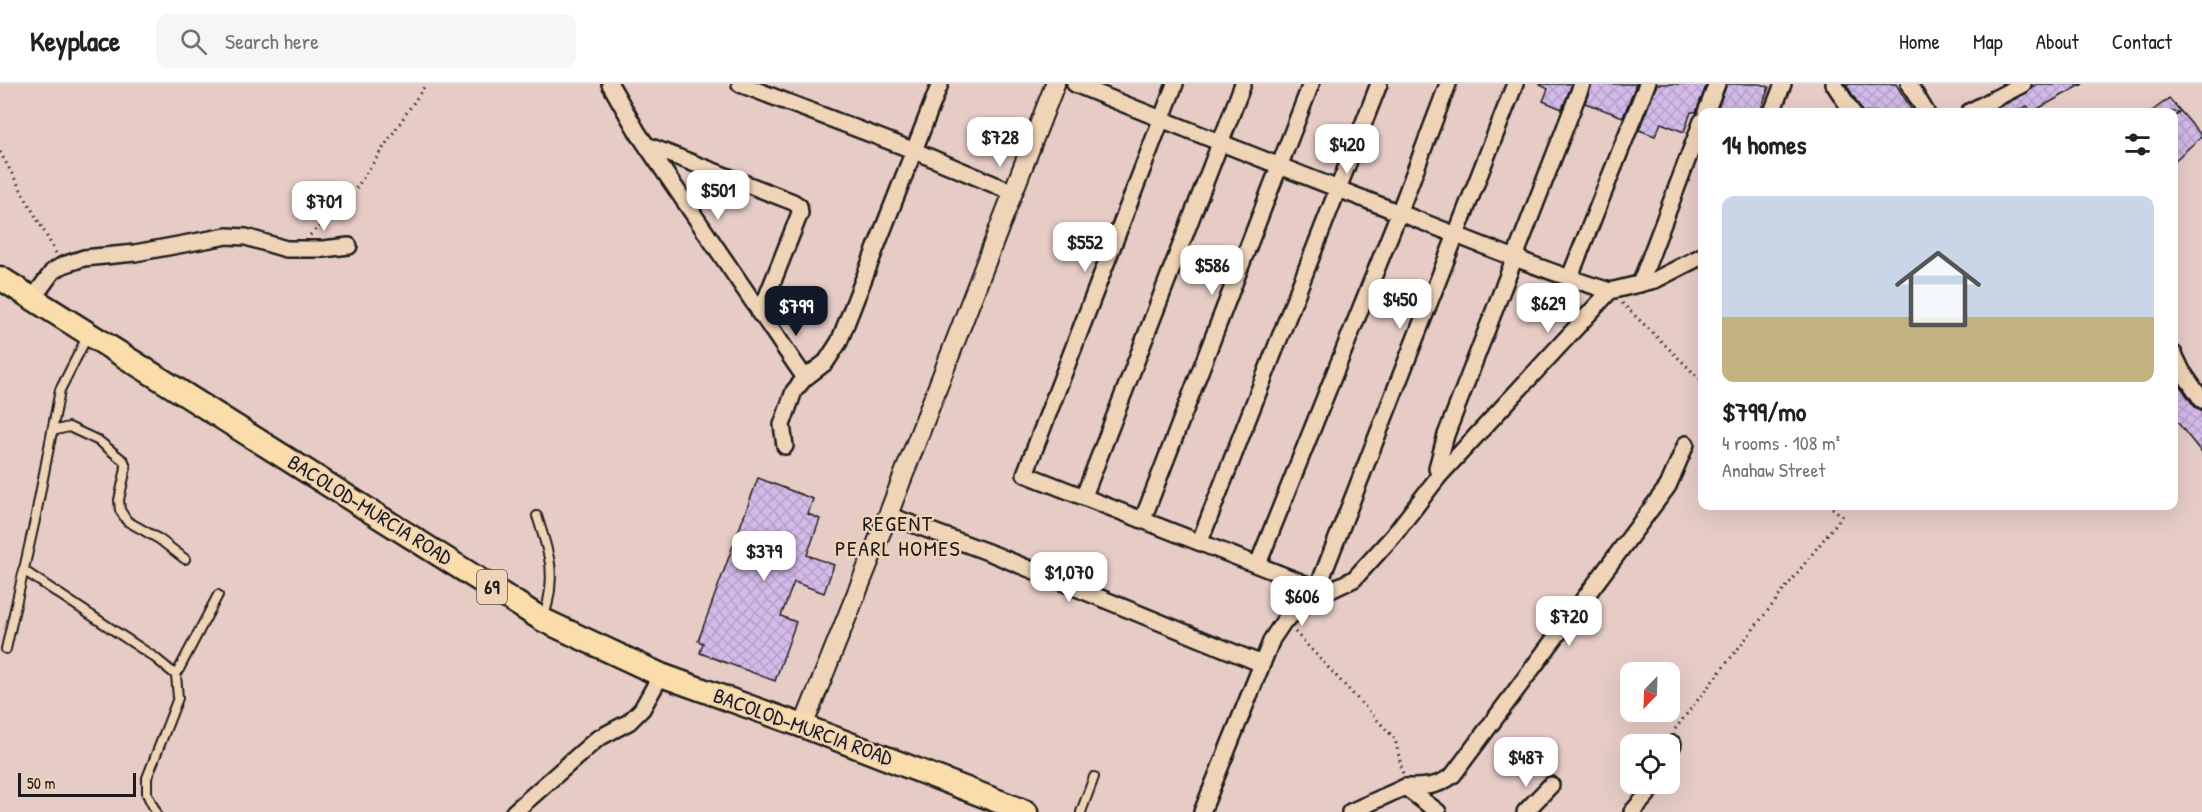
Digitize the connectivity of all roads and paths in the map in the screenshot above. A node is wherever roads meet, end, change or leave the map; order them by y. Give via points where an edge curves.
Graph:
1 (426, 84) edge
2 (610, 84) edge
3 (740, 84) edge
4 (940, 84) edge
5 (1055, 84) edge
6 (1075, 84) edge
7 (1175, 84) edge
8 (1243, 84) edge
9 (1311, 84) edge
10 (1379, 84) edge
11 (1448, 84) edge
12 (1515, 84) edge
13 (1582, 84) edge
14 (1647, 84) edge
15 (1717, 84) edge
16 (1783, 84) edge
17 (1834, 84) edge
18 (1909, 84) edge
19 (2023, 84) edge
20 (1708, 108) edge
21 (1774, 108) edge
22 (1849, 108) edge
23 (1924, 108) edge
24 (1977, 108) edge
25 (1161, 119) junction
26 (1698, 132) edge
27 (1220, 143) junction
28 (649, 146) junction
29 (915, 151) junction
30 (0, 152) edge
31 (1279, 166) junction
32 (1339, 189) junction
33 (1012, 192) junction
34 (1399, 213) junction
35 (1455, 234) junction
36 (349, 246) dead end
37 (300, 248) junction
38 (1516, 258) junction
39 (1698, 258) edge
40 (63, 265) junction
41 (0, 278) edge
42 (1569, 279) junction
43 (1640, 284) junction
44 (1610, 291) junction
45 (33, 298) junction
46 (760, 314) junction
47 (89, 333) junction
48 (2178, 362) edge
49 (1698, 377) edge
50 (805, 378) junction
51 (2202, 400) edge
52 (52, 431) junction
53 (1686, 444) dead end
54 (785, 446) dead end
55 (1439, 476) junction
56 (1084, 496) junction
57 (1835, 510) edge
58 (888, 515) junction
59 (537, 516) dead end
60 (1143, 519) junction
61 (1200, 542) junction
62 (185, 559) dead end
63 (1258, 564) junction
64 (23, 570) junction
65 (1322, 590) junction
66 (218, 595) dead end
67 (543, 620) junction
68 (1284, 621) junction
69 (6, 649) dead end
70 (1262, 664) junction
71 (176, 675) junction
72 (661, 675) junction
73 (803, 726) junction
74 (1678, 734) edge
75 (1094, 777) dead end
76 (1551, 785) dead end
77 (1406, 787) junction
78 (1648, 794) edge
79 (156, 812) edge
80 (514, 812) edge
81 (1026, 812) edge
82 (1081, 812) edge
83 (1202, 812) edge
84 (1350, 812) edge
85 (1438, 812) edge
86 (1525, 812) edge
87 (1632, 812) edge

1 - 37 path via 345,205
2 - 28 street
3 - 29 street
4 - 29 street
5 - 33 street
6 - 25 street
7 - 25 street
8 - 27 street
9 - 31 street
10 - 32 street
11 - 34 street
12 - 35 street
13 - 38 street
14 - 42 street
15 - 20 street
16 - 21 street
17 - 22 street
18 - 23 street
19 - 24 street
25 - 27 street
25 - 56 street via 1025,474
26 - 43 street
27 - 31 street
27 - 56 street
28 - 46 street
28 - 46 street via 799,206 800,213
29 - 33 street
29 - 50 street via 839,342 826,362
30 - 40 path
31 - 32 street
31 - 60 street
32 - 34 street
32 - 61 street
33 - 58 street
34 - 35 street
34 - 63 street
35 - 38 street
35 - 65 street
36 - 37 street
37 - 40 street via 227,236 182,246 84,258
38 - 42 street
38 - 55 street via 1446,435 1437,468
39 - 43 street
40 - 45 street via 48,276
41 - 45 main road, BACOLOD-MURCIA ROAD / 69
42 - 44 street
43 - 44 street
44 - 49 path
44 - 55 street
45 - 47 main road, BACOLOD-MURCIA ROAD / 69
46 - 50 street
47 - 52 lane via 60,390
47 - 67 main road, BACOLOD-MURCIA ROAD / 69
48 - 51 street
50 - 54 street via 794,391 782,425
52 - 62 lane via 69,428 99,441 124,461 120,510 127,521
52 - 64 lane
53 - 77 street via 1668,486 1454,775 1431,787
55 - 65 street via 1354,579
56 - 60 street
57 - 74 path via 1842,516
58 - 70 street
58 - 73 street
59 - 67 lane via 551,557 550,596
60 - 61 street
61 - 63 street
63 - 65 street
64 - 69 lane
64 - 71 lane
65 - 68 street
66 - 71 lane
67 - 72 main road, BACOLOD-MURCIA ROAD / 69
68 - 70 street
68 - 77 path via 1395,739
70 - 83 street
71 - 79 lane via 178,698 147,778 147,794
72 - 73 main road, BACOLOD-MURCIA ROAD / 69
72 - 80 street via 642,709 629,722 597,739
73 - 81 main road, BACOLOD-MURCIA ROAD / 69
75 - 82 lane
76 - 86 street
77 - 84 street
77 - 85 street
78 - 87 street

